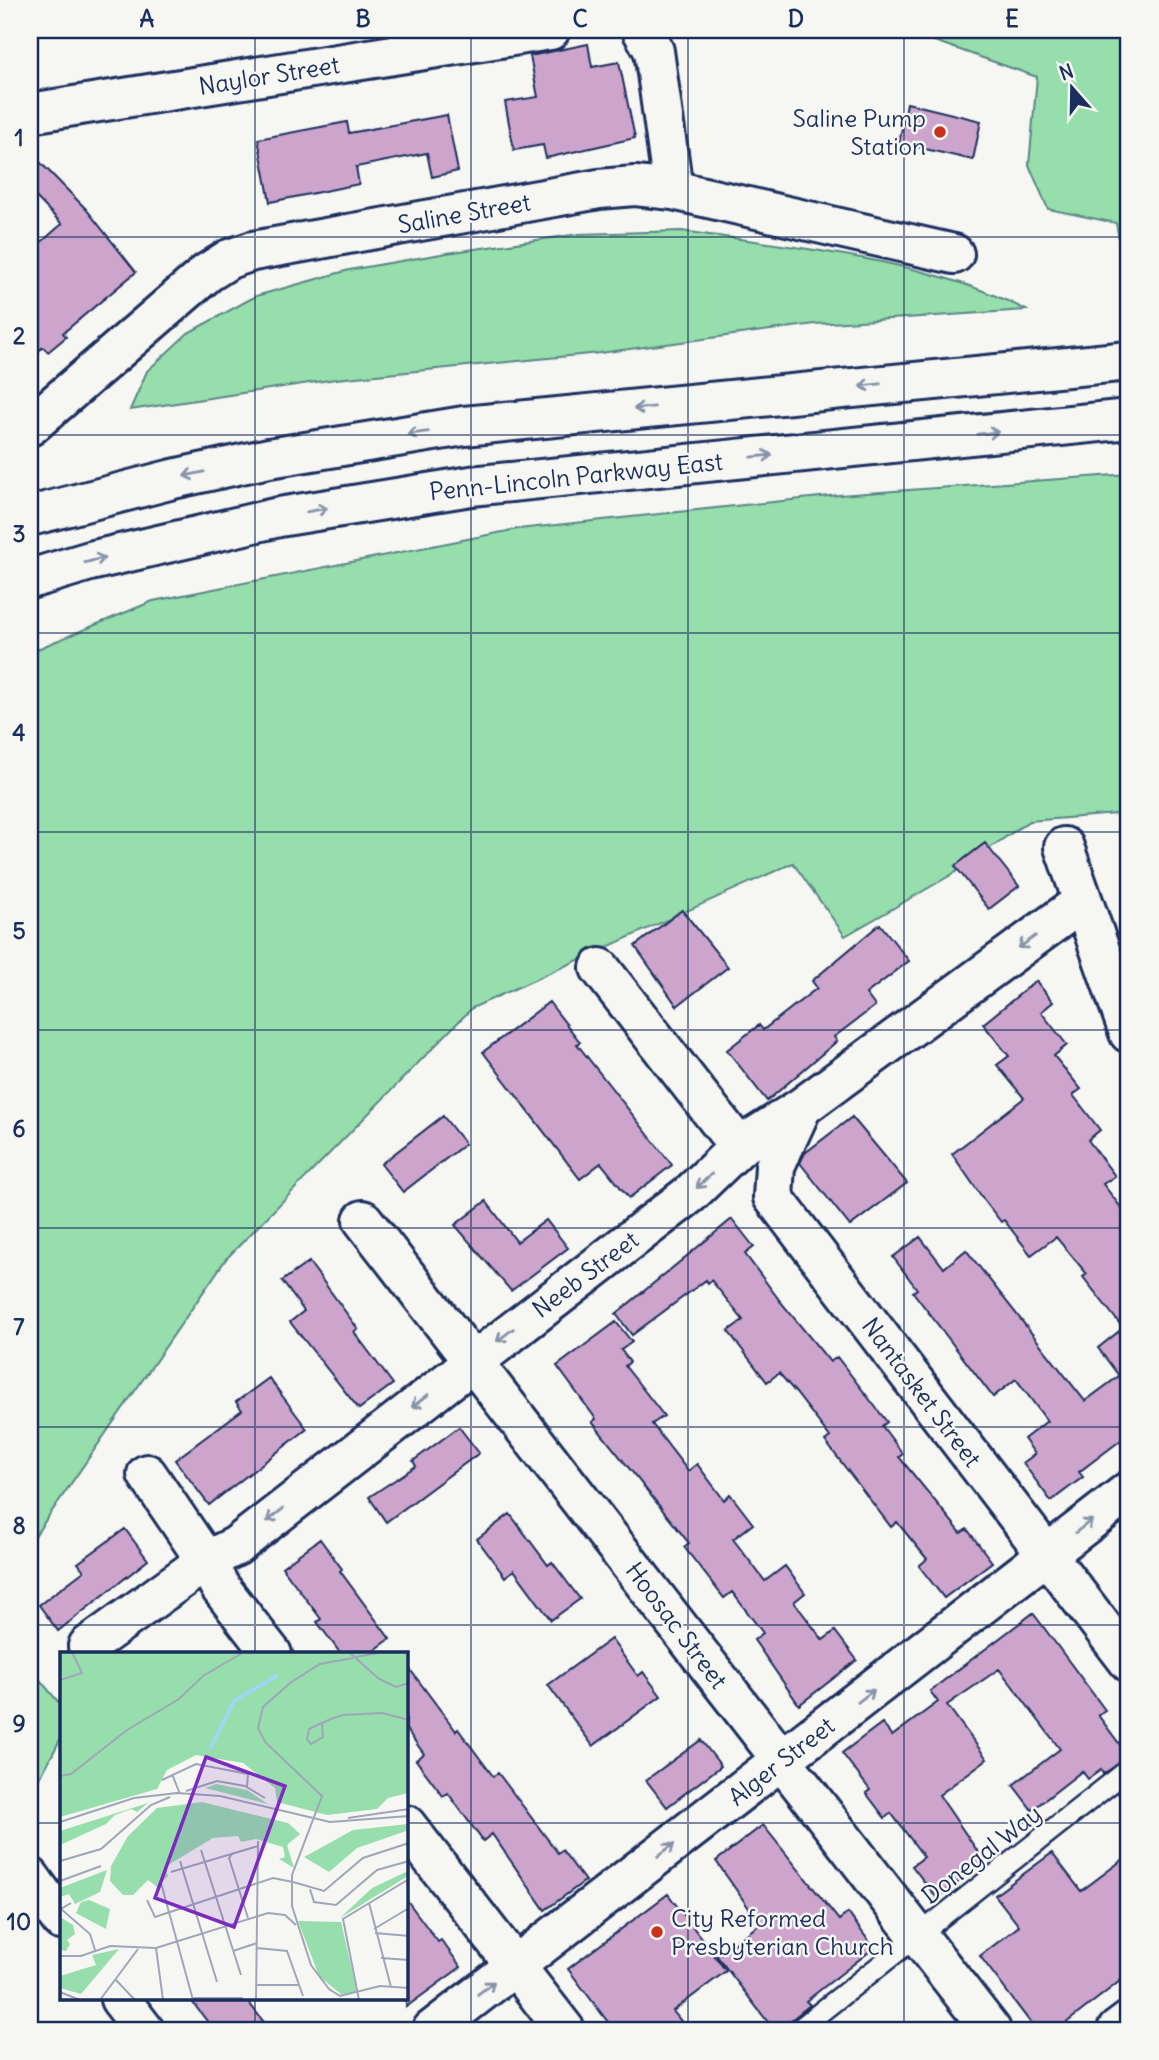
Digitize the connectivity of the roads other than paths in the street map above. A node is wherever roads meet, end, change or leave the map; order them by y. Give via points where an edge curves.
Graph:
1 (550, 30) edge
2 (642, 30) edge
3 (30, 113) edge
4 (673, 190) junction
5 (954, 254) dead end
6 (1129, 348) edge
7 (1129, 361) edge
8 (938, 378) junction
9 (1129, 419) edge
10 (30, 426) edge
11 (30, 516) edge
12 (30, 579) edge
13 (1064, 847) dead end
14 (1082, 902) junction
15 (600, 968) dead end
16 (1129, 1033) edge
17 (802, 1107) junction
18 (739, 1147) junction
19 (363, 1220) dead end
20 (474, 1359) junction
21 (147, 1474) dead end
22 (1129, 1491) edge
23 (1046, 1555) junction
24 (206, 1561) junction
25 (88, 1646) dead end
26 (270, 1652) edge
27 (1129, 1662) edge
28 (782, 1761) junction
29 (1129, 1769) edge
30 (408, 1828) edge
31 (30, 1877) edge
32 (60, 1919) edge
33 (918, 1934) junction
34 (515, 1965) junction
35 (121, 2000) edge
36 (1129, 2021) edge
37 (144, 2030) edge
38 (432, 2030) edge
39 (565, 2030) edge
40 (797, 2030) edge
41 (991, 2030) edge
42 (1117, 2030) edge

1 - 3 main road, Naylor Street
2 - 4 main road via 654,51
4 - 5 main road, Saline Street
4 - 10 main road, Saline Street via 598,189 229,259
6 - 8 main road
7 - 8 main road
8 -> 11 main road via 366,440 173,478
12 -> 9 main road, Penn-Lincoln Parkway East via 279,517 444,489
13 - 14 main road
14 - 16 main road
14 -> 17 main road, Neeb Street
15 - 18 main road
17 - 18 main road, Neeb Street
17 - 23 main road, Nantasket Street via 775,1166 773,1197
18 -> 20 main road, Neeb Street via 690,1194
19 - 20 main road, Hoosac Street
20 -> 24 main road, Neeb Street via 236,1546
20 - 28 main road, Hoosac Street
21 - 24 main road
23 -> 22 main road, Alger Street
23 - 27 main road, Nantasket Street
28 -> 23 main road, Alger Street
24 - 25 main road, Neeb Street
24 - 26 main road via 220,1587
28 - 33 main road, Hoosac Street
34 -> 28 main road, Alger Street
29 - 33 lane, Donegal Way
30 - 34 main road
31 - 32 main road
33 - 40 lane, Donegal Way
33 - 41 main road, Hoosac Street
38 -> 34 main road, Alger Street
34 - 39 main road
35 - 37 main road
36 - 42 main road

